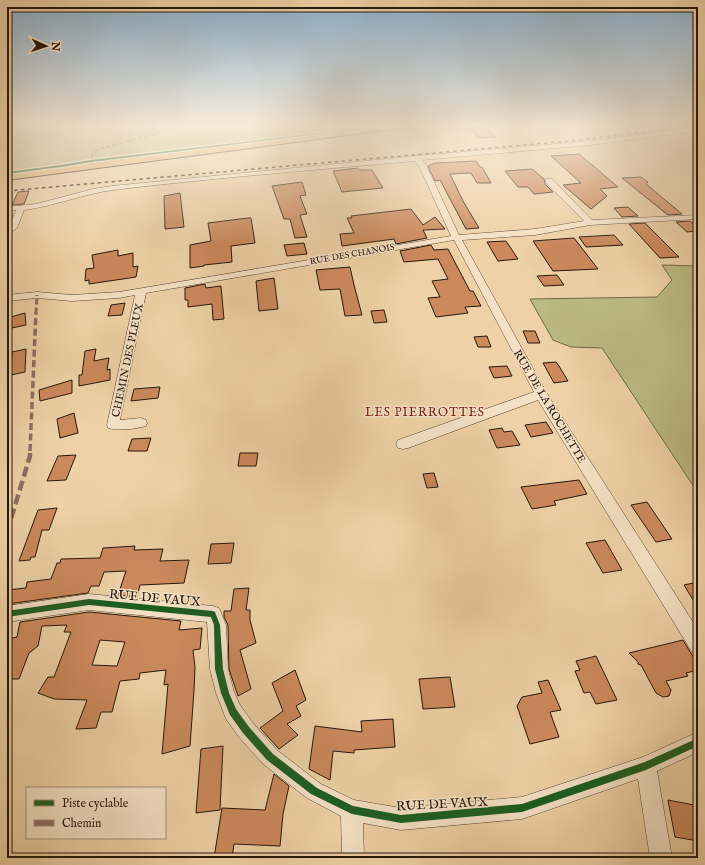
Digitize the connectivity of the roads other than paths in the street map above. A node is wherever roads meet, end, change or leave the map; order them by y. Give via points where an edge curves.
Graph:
1 (100, 164) edge
2 (351, 164) edge
3 (421, 164) edge
4 (7, 176) edge
5 (548, 181) dead end
6 (22, 208) junction
7 (7, 209) edge
8 (698, 217) edge
9 (590, 223) junction
10 (13, 228) dead end
11 (456, 237) junction
12 (141, 292) junction
13 (7, 298) edge
14 (541, 394) junction
15 (141, 423) dead end
16 (403, 444) dead end
17 (7, 614) edge
18 (698, 646) edge
19 (698, 742) edge
20 (646, 766) junction
21 (352, 810) junction
22 (353, 858) edge
23 (661, 858) edge

1 - 4 main road
2 - 6 street via 112,188
3 - 11 street, RUE DE LA ROCHETTE
5 - 9 street
6 - 7 street
6 - 10 street
8 - 9 street, RUE DES CHANOIS
9 - 11 street, RUE DES CHANOIS via 535,232
11 - 12 street, RUE DES CHANOIS
11 - 14 street, RUE DE LA ROCHETTE
12 - 13 street, RUE DES CHANOIS via 85,297 37,295
12 - 15 street, CHEMIN DES PLEUX via 113,425
14 - 16 street
14 - 18 street, RUE DE LA ROCHETTE
17 - 21 street, RUE DE VAUX via 89,602 214,614 218,624 224,692 233,712 270,757 314,791
19 - 20 street, RUE DE VAUX
20 - 21 street, RUE DE VAUX via 522,808 401,819
20 - 23 street
21 - 22 street

